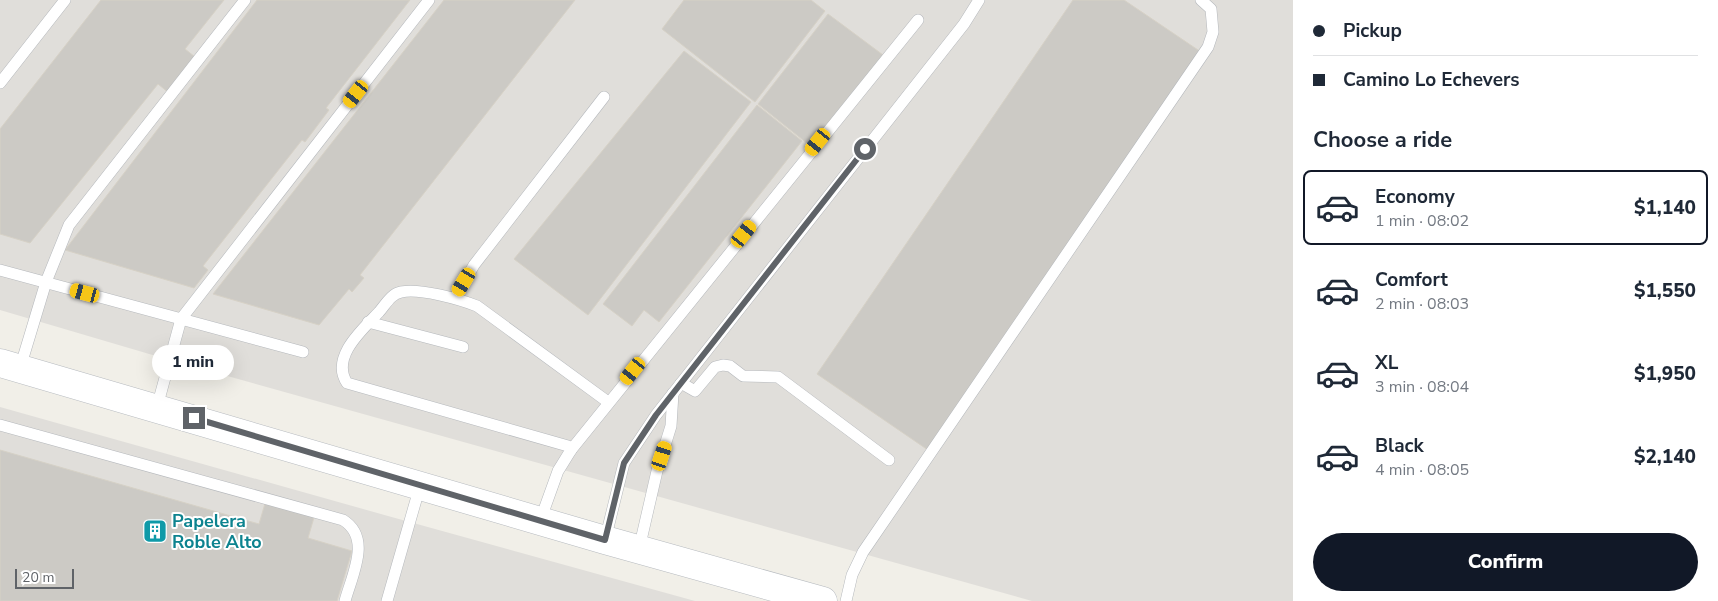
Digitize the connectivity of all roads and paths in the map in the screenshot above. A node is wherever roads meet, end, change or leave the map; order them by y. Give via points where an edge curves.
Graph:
1 (64, 0) edge
2 (245, 0) edge
3 (428, 0) edge
4 (979, 0) edge
5 (1201, 0) edge
6 (918, 20) dead end
7 (0, 83) edge
8 (604, 97) dead end
9 (0, 270) edge
10 (46, 282) junction
11 (454, 298) junction
12 (181, 319) junction
13 (368, 322) junction
14 (464, 347) dead end
15 (303, 352) dead end
16 (10, 365) edge
17 (681, 383) junction
18 (673, 393) junction
19 (608, 402) junction
20 (157, 407) junction
21 (0, 425) edge
22 (571, 450) junction
23 (890, 460) dead end
24 (420, 486) junction
25 (540, 521) junction
26 (605, 540) junction
27 (639, 550) junction
28 (345, 601) edge
29 (387, 601) edge
30 (823, 601) edge
31 (846, 601) edge

1 - 7 lane
2 - 10 lane via 69,225
3 - 12 lane
4 - 17 lane via 964,24
5 - 31 lane via 1211,9 1213,32 1208,47 863,552 852,575
6 - 19 lane
8 - 11 lane via 474,265
9 - 10 lane
10 - 12 lane
10 - 16 lane
11 - 13 lane via 404,291 394,294
11 - 19 lane via 477,306
12 - 15 lane
12 - 20 lane
13 - 14 lane
13 - 22 lane via 352,340 345,355 343,367 347,384 568,446
16 - 20 main road
17 - 18 lane
17 - 23 lane via 695,391 715,367 723,365 743,376 778,377
18 - 26 lane via 624,463
18 - 27 lane via 672,426 657,471
19 - 22 lane
20 - 24 main road
21 - 28 lane via 343,520 356,533 360,547
22 - 25 lane via 558,471
24 - 25 main road
24 - 29 lane
25 - 26 main road
26 - 27 main road
27 - 30 main road

